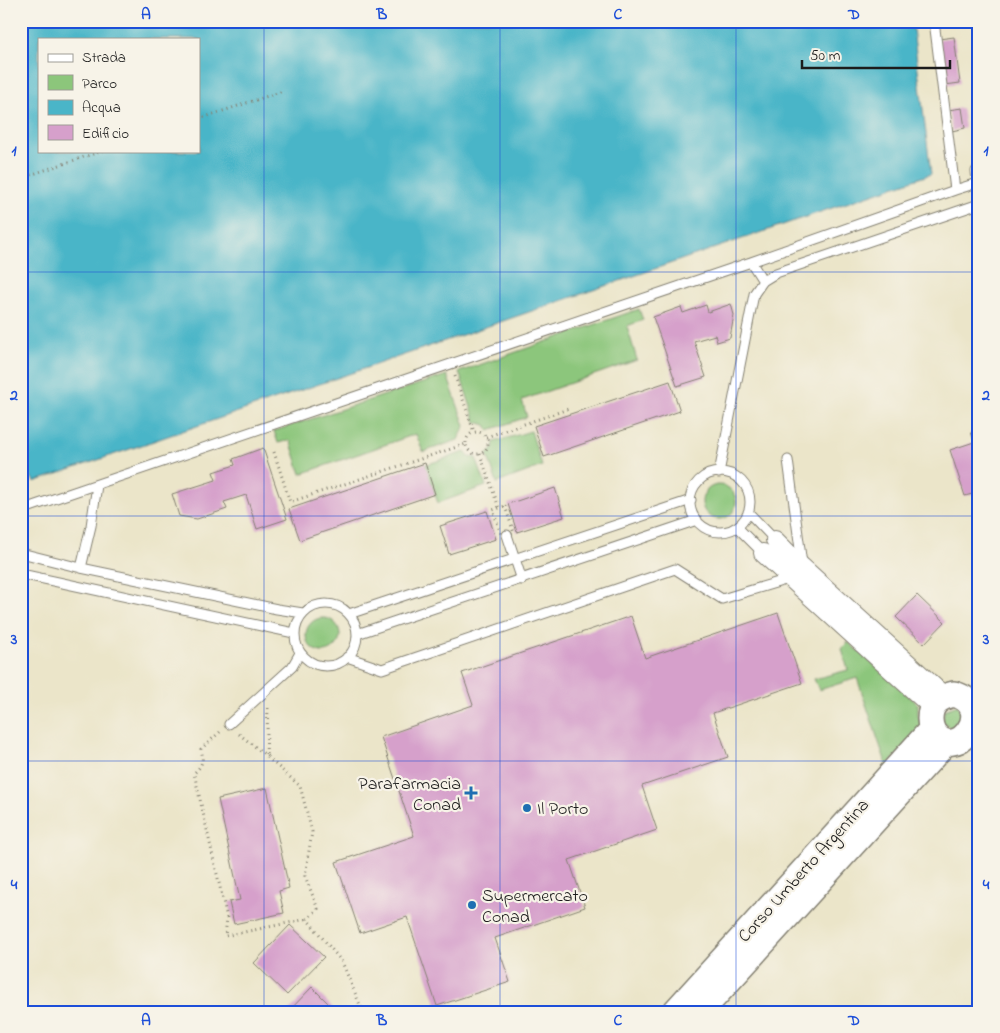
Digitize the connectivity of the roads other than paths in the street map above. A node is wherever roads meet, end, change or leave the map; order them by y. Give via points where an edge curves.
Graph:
1 (934, 21) edge
2 (976, 171) dead end
3 (955, 190) junction
4 (979, 204) edge
5 (751, 262) junction
6 (763, 281) junction
7 (788, 460) dead end
8 (719, 472) junction
9 (97, 485) junction
10 (691, 500) junction
11 (21, 510) edge
12 (748, 512) junction
13 (696, 520) junction
14 (736, 527) junction
15 (507, 535) dead end
16 (769, 546) junction
17 (21, 552) edge
18 (515, 559) junction
19 (81, 568) junction
20 (797, 573) junction
21 (21, 574) edge
22 (522, 580) junction
23 (303, 613) junction
24 (349, 614) junction
25 (294, 633) junction
26 (357, 634) junction
27 (300, 653) junction
28 (348, 658) junction
29 (976, 701) edge
30 (938, 719) junction
31 (229, 724) road end
32 (976, 735) edge
33 (675, 1012) edge
34 (700, 1012) edge

1 - 3 lane
2 - 3 lane via 977,183
3 - 5 lane
4 - 6 lane via 776,273
5 - 6 lane
5 - 9 lane
6 - 8 lane via 754,294
7 - 20 lane
8 - 10 lane via 700,481
8 - 12 lane via 738,478 744,485 749,494
9 - 11 lane
9 - 19 lane
10 - 13 lane
10 - 18 lane
12 - 14 lane
12 - 16 lane
13 - 14 lane via 703,527 720,532
13 - 22 lane
14 - 16 lane
15 - 18 lane
16 - 20 street
17 - 19 lane
18 - 22 lane
18 - 24 lane
19 - 23 lane
20 - 28 lane via 722,599 675,569 382,669
20 - 30 street
21 - 25 lane
22 - 26 lane
23 - 24 lane via 326,604
23 - 25 lane
24 - 26 lane
25 - 27 lane
26 - 28 lane
27 - 28 lane via 308,661 323,666 339,664
27 - 31 lane via 292,667
29 - 30 street via 954,694
29 - 32 street
30 - 32 street via 959,741
30 - 33 street, Corso Umberto Argentina
30 - 34 street, Corso Umberto Argentina

